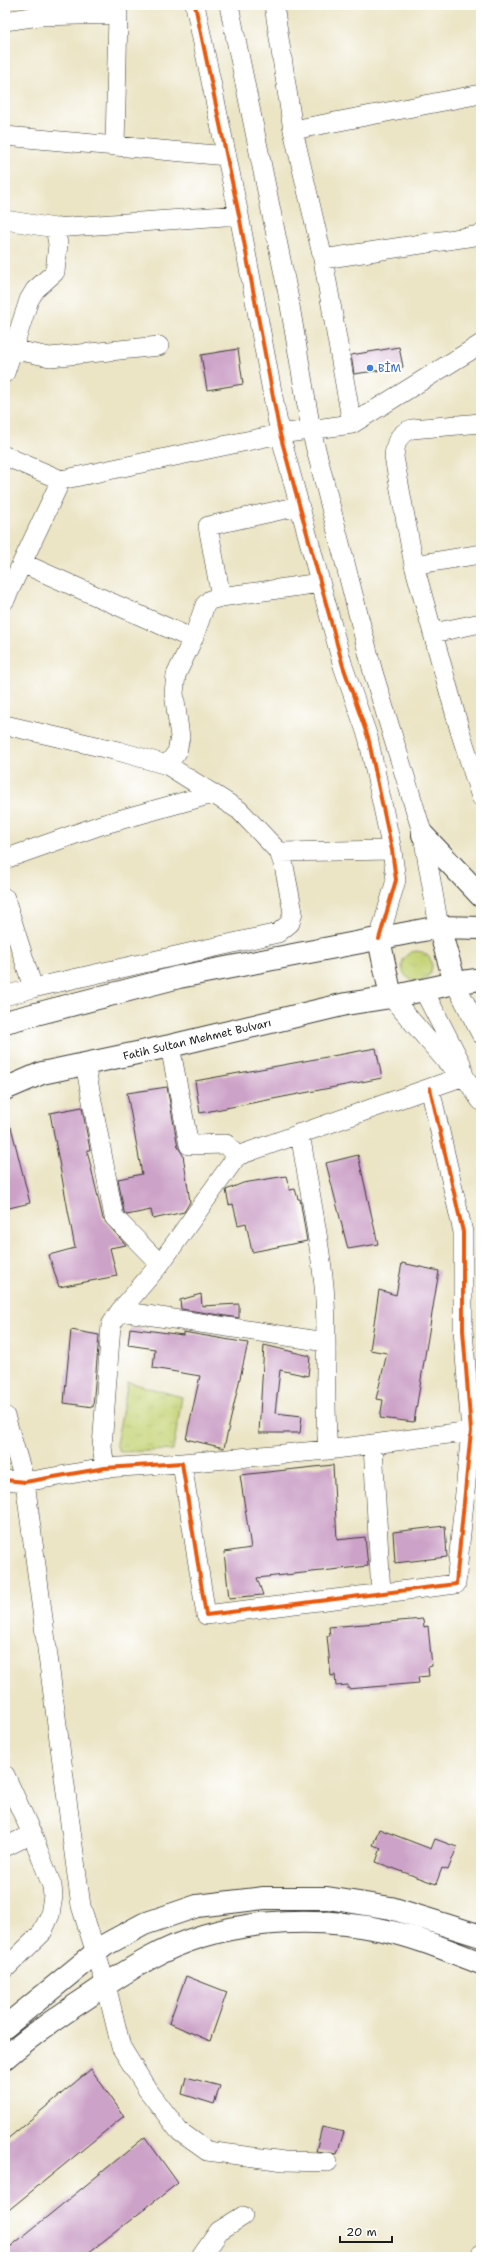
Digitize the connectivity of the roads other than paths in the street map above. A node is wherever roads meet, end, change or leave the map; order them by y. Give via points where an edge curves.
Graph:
1 (195, 5) edge
2 (229, 5) edge
3 (274, 5) edge
4 (61, 10) edge
5 (5, 21) edge
6 (481, 94) edge
7 (293, 130) junction
8 (5, 136) edge
9 (115, 146) junction
10 (227, 156) junction
11 (239, 215) junction
12 (5, 220) edge
13 (56, 228) junction
14 (481, 235) edge
15 (323, 259) junction
16 (481, 344) edge
17 (159, 346) dead end
18 (11, 349) junction
19 (5, 373) edge
20 (481, 423) edge
21 (352, 424) junction
22 (312, 430) junction
23 (280, 434) junction
24 (5, 456) edge
25 (61, 480) junction
26 (299, 506) junction
27 (481, 554) edge
28 (22, 563) junction
29 (414, 565) junction
30 (320, 583) junction
31 (221, 597) junction
32 (5, 600) edge
33 (481, 624) edge
34 (433, 633) junction
35 (193, 639) junction
36 (5, 725) edge
37 (167, 765) junction
38 (212, 794) junction
39 (481, 797) edge
40 (423, 835) junction
41 (392, 850) junction
42 (279, 852) junction
43 (5, 859) edge
44 (481, 896) edge
45 (5, 898) edge
46 (439, 927) junction
47 (481, 928) edge
48 (379, 940) junction
49 (481, 979) edge
50 (455, 982) junction
51 (33, 988) junction
52 (424, 991) junction
53 (5, 996) edge
54 (391, 997) junction
55 (5, 1022) edge
56 (481, 1034) edge
57 (170, 1046) junction
58 (86, 1064) junction
59 (464, 1076) junction
60 (430, 1088) junction
61 (5, 1089) edge
62 (480, 1099) edge
63 (300, 1133) junction
64 (237, 1156) junction
65 (160, 1264) junction
66 (120, 1310) junction
67 (326, 1342) junction
68 (5, 1416) edge
69 (471, 1430) junction
70 (373, 1444) junction
71 (328, 1450) junction
72 (182, 1463) junction
73 (105, 1468) junction
74 (5, 1480) edge
75 (25, 1482) junction
76 (381, 1594) junction
77 (5, 1775) edge
78 (32, 1834) junction
79 (5, 1847) edge
80 (481, 1936) edge
81 (96, 1951) junction
82 (481, 1963) edge
83 (5, 1969) edge
84 (106, 1985) junction
85 (5, 2027) edge
86 (5, 2058) edge
87 (328, 2162) dead end
88 (243, 2216) dead end
89 (481, 2254) edge
90 (201, 2257) edge
91 (480, 2257) edge

1 - 10 street
2 - 22 street via 288,294
3 - 7 street
4 - 5 street
4 - 9 street via 118,14
6 - 7 street
7 - 15 street
8 - 9 street
9 - 10 street
10 - 11 street
11 - 13 street
11 - 23 street
12 - 13 street
13 - 18 street via 58,244 55,272 35,290 29,300
14 - 15 street
15 - 21 street
16 - 21 street
17 - 18 street via 50,357
18 - 19 street
20 - 29 street via 412,429 404,431 397,441 394,449 395,470
21 - 22 street
22 - 23 street
22 - 40 street via 373,672
23 - 25 street
23 - 26 street
24 - 25 street
25 - 28 street
26 - 30 street
26 - 31 street via 208,526
27 - 29 street
28 - 32 street
28 - 35 street
29 - 34 street
30 - 31 street
30 - 41 street via 343,666 368,737
31 - 35 street via 210,600 205,605
33 - 34 street
34 - 39 street
35 - 37 street via 174,684 180,737 177,752
36 - 37 street
37 - 38 street
38 - 42 street via 239,810
38 - 43 street via 101,825
40 - 44 main road
40 - 46 street
41 - 42 street
41 - 48 street via 396,880
42 - 51 street via 293,912 290,923 283,931
45 - 51 street
46 - 47 main road
46 - 48 main road
46 - 50 main road
48 - 54 main road
48 - 55 main road via 179,977
49 - 50 main road
50 - 52 main road, Fatih Sultan Mehmet Bulvarı
50 - 56 street
51 - 53 street
52 - 54 main road, Fatih Sultan Mehmet Bulvarı
52 - 59 street via 461,1062
54 - 57 main road, Fatih Sultan Mehmet Bulvarı via 346,1004
54 - 59 street via 446,1061
57 - 58 main road, Fatih Sultan Mehmet Bulvarı
57 - 64 street via 189,1145 226,1144
58 - 61 main road, Fatih Sultan Mehmet Bulvarı via 42,1073
58 - 65 street via 114,1217
59 - 60 street
59 - 62 street
60 - 63 street
60 - 69 street via 463,1232 463,1330
63 - 64 street
63 - 67 street via 324,1286
64 - 65 street
65 - 66 street
66 - 67 street
66 - 73 street via 111,1325 102,1447
67 - 71 street
68 - 75 street
69 - 70 street
69 - 76 street via 456,1584
70 - 71 street
70 - 76 street
71 - 72 street
72 - 73 street
72 - 76 street via 206,1615
73 - 75 street
74 - 75 street
75 - 81 street via 81,1906
77 - 78 street
78 - 79 street
78 - 83 street via 52,1886 50,1915 36,1940
80 - 81 main road via 423,1917 359,1902 327,1898 264,1898 197,1906 177,1912 144,1924
81 - 84 street
81 - 85 main road
82 - 84 main road via 384,1930 307,1922 261,1924 219,1932 185,1943 151,1958
84 - 86 main road via 37,2031
84 - 87 street via 121,2047 147,2089 179,2131 207,2151 284,2161
88 - 90 street via 219,2231
89 - 91 street

